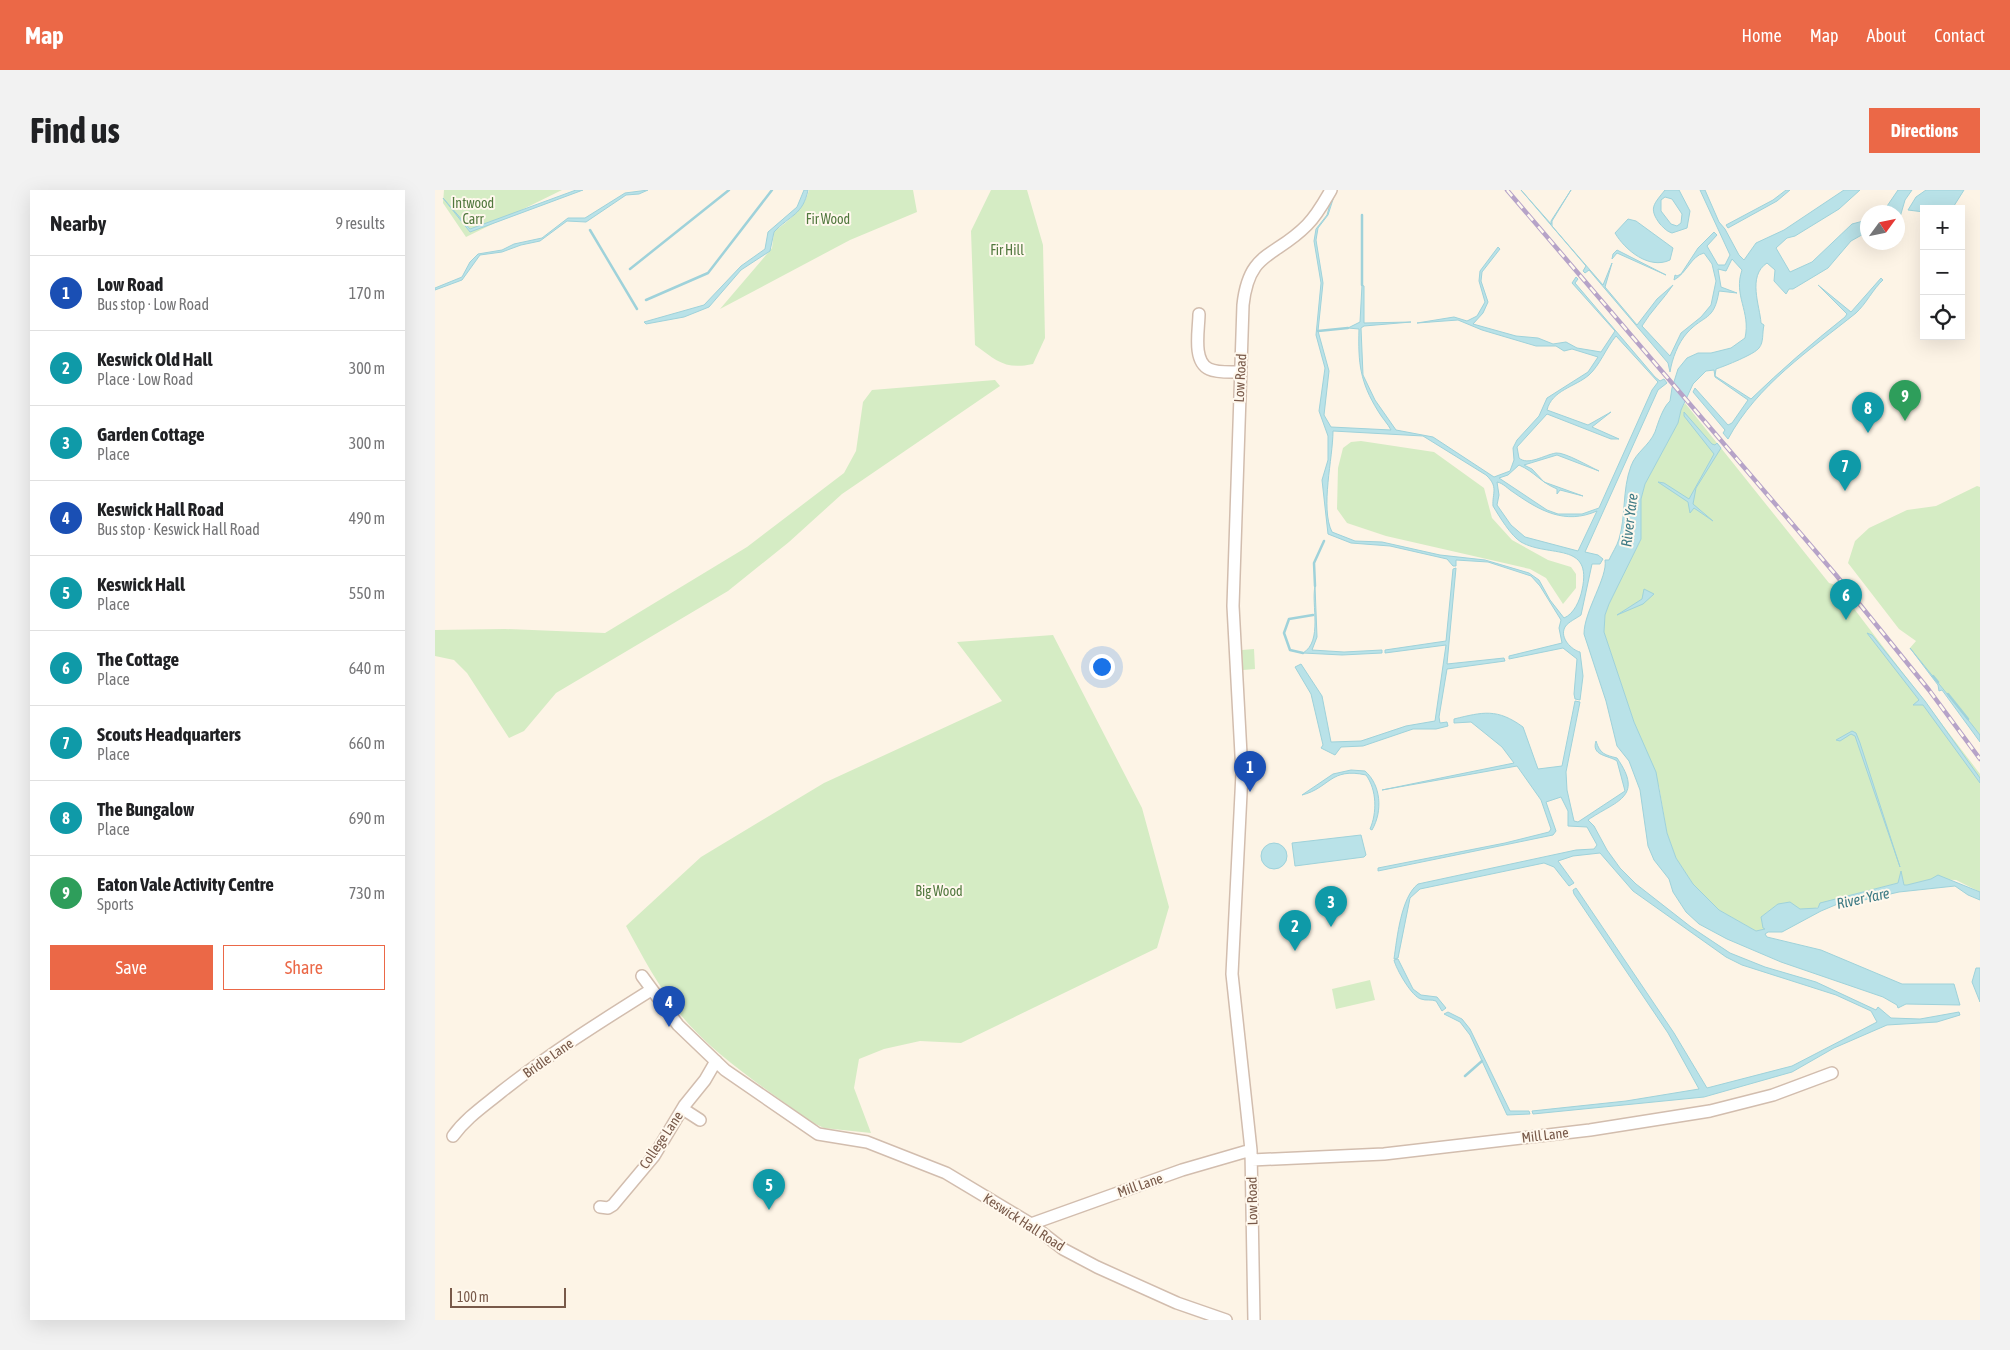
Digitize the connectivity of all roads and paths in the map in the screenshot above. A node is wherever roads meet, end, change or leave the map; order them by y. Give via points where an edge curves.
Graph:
1 (1331, 190) edge
2 (1199, 314) dead end
3 (1240, 372) junction
4 (642, 976) dead end
5 (651, 990) junction
6 (716, 1061) junction
7 (1832, 1073) dead end
8 (683, 1109) junction
9 (700, 1120) dead end
10 (453, 1136) dead end
11 (1251, 1155) junction
12 (600, 1207) dead end
13 (1031, 1224) junction
14 (1226, 1320) edge
15 (1254, 1320) edge

1 - 3 street, Low Road via 1307,225 1263,257 1249,274 1243,305
2 - 3 street via 1199,356 1202,364 1209,370
3 - 11 street, Low Road via 1233,606 1242,773 1232,974
4 - 5 street, Keswick Hall Road
5 - 6 street, Keswick Hall Road via 678,1024
5 - 10 street, Bridle Lane via 570,1041 517,1080 463,1122
6 - 8 street, College Lane
6 - 13 street, Keswick Hall Road via 818,1134 867,1142 913,1159 946,1173
7 - 11 street, Mill Lane via 1773,1095 1710,1111 1589,1130 1384,1154
8 - 9 street
8 - 12 street, College Lane via 654,1156 613,1206
11 - 13 street, Mill Lane via 1165,1176
11 - 15 street, Low Road
13 - 14 street, Keswick Hall Road via 1063,1249 1097,1267 1177,1303

